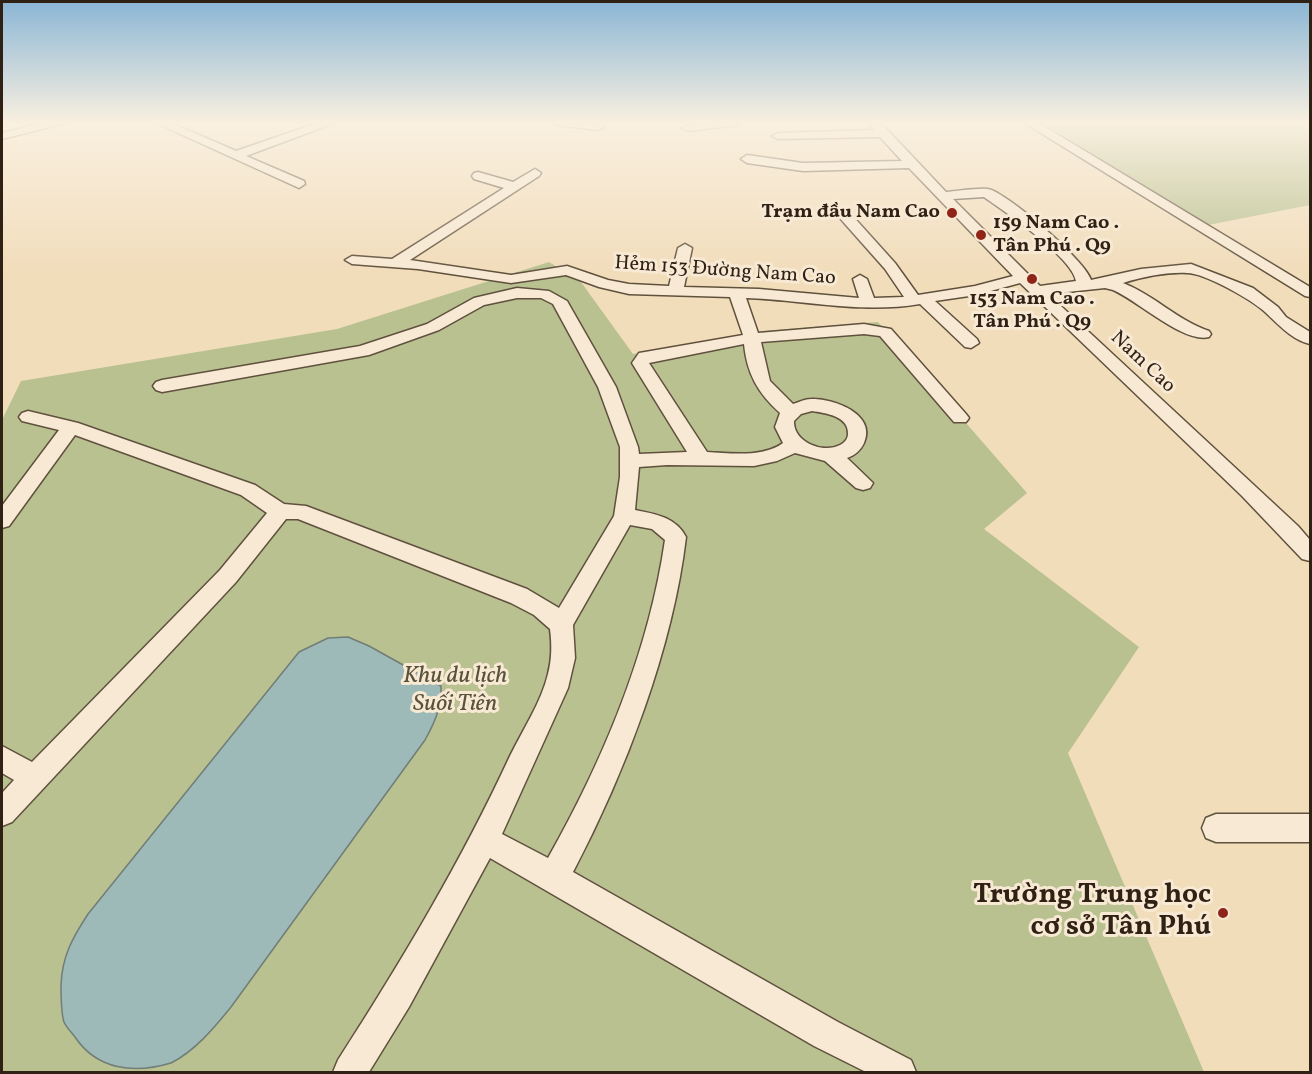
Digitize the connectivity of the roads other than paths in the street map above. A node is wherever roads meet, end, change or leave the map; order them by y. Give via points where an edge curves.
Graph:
1 (271, 172) edge
2 (919, 172) edge
3 (1111, 172) edge
4 (534, 173) dead end
5 (478, 176) dead end
6 (299, 184) dead end
7 (514, 187) junction
8 (943, 196) junction
9 (845, 216) dead end
10 (685, 248) dead end
11 (352, 260) dead end
12 (395, 263) junction
13 (1024, 276) junction
14 (860, 279) dead end
15 (1105, 284) junction
16 (1084, 285) junction
17 (676, 291) junction
18 (1039, 291) junction
19 (736, 293) junction
20 (1311, 293) edge
21 (919, 299) junction
22 (868, 303) junction
23 (1152, 306) junction
24 (1175, 314) dead end
25 (1203, 334) dead end
26 (752, 338) junction
27 (1311, 339) edge
28 (971, 344) dead end
29 (162, 386) dead end
30 (791, 412) junction
31 (28, 417) dead end
32 (960, 418) dead end
33 (71, 427) junction
34 (794, 444) junction
35 (831, 455) junction
36 (701, 459) junction
37 (630, 462) junction
38 (863, 483) dead end
39 (280, 512) junction
40 (624, 516) junction
41 (2, 519) edge
42 (1311, 553) edge
43 (561, 624) junction
44 (2, 758) edge
45 (34, 778) junction
46 (2, 812) edge
47 (1216, 828) dead end
48 (1311, 828) edge
49 (485, 840) junction
50 (554, 877) junction
51 (350, 1072) edge
52 (897, 1072) edge

1 - 6 street
2 - 8 street, Nam Cao
3 - 20 street
4 - 7 street
5 - 7 street
7 - 12 street
8 - 13 street, Nam Cao
8 - 16 street via 987,193 1045,235 1080,270
9 - 21 street
10 - 17 street
11 - 12 street, Hẻm 153 Đường Nam Cao
12 - 17 street, Hẻm 153 Đường Nam Cao via 511,279 567,270 629,289
13 - 18 street, Nam Cao
13 - 21 street, Hẻm 153 Đường Nam Cao via 976,290
14 - 22 street
15 - 16 street
15 - 23 street via 1120,286
15 - 27 street via 1141,273 1191,268 1248,291 1280,320
16 - 18 street
17 - 19 street, Hẻm 153 Đường Nam Cao
18 - 42 street, Nam Cao via 1144,394 1252,491
19 - 22 street, Hẻm 153 Đường Nam Cao
19 - 26 street
21 - 22 street, Hẻm 153 Đường Nam Cao
21 - 28 street
23 - 24 street
23 - 25 street via 1184,328
26 - 30 street via 755,366 766,392
26 - 32 street via 864,329 885,332
26 - 36 street via 641,360
29 - 37 street via 363,351 433,327 479,301 517,293 544,294 559,301 607,387 629,447
30 - 34 street via 784,428
30 - 35 street via 800,407 824,405 842,411 855,422 858,439 852,447
31 - 33 street
33 - 39 street via 248,490
33 - 41 street
34 - 35 street via 805,451
34 - 36 street via 787,453 768,458
35 - 38 street
36 - 37 street
37 - 40 street
39 - 43 street via 299,511 519,596
39 - 45 street via 228,576
40 - 43 street
40 - 50 street via 658,522 676,537 673,570 653,648 611,762
43 - 49 street via 565,642 555,696
44 - 45 street
45 - 46 street
47 - 48 street
49 - 50 street
49 - 51 street via 398,996
50 - 52 street

